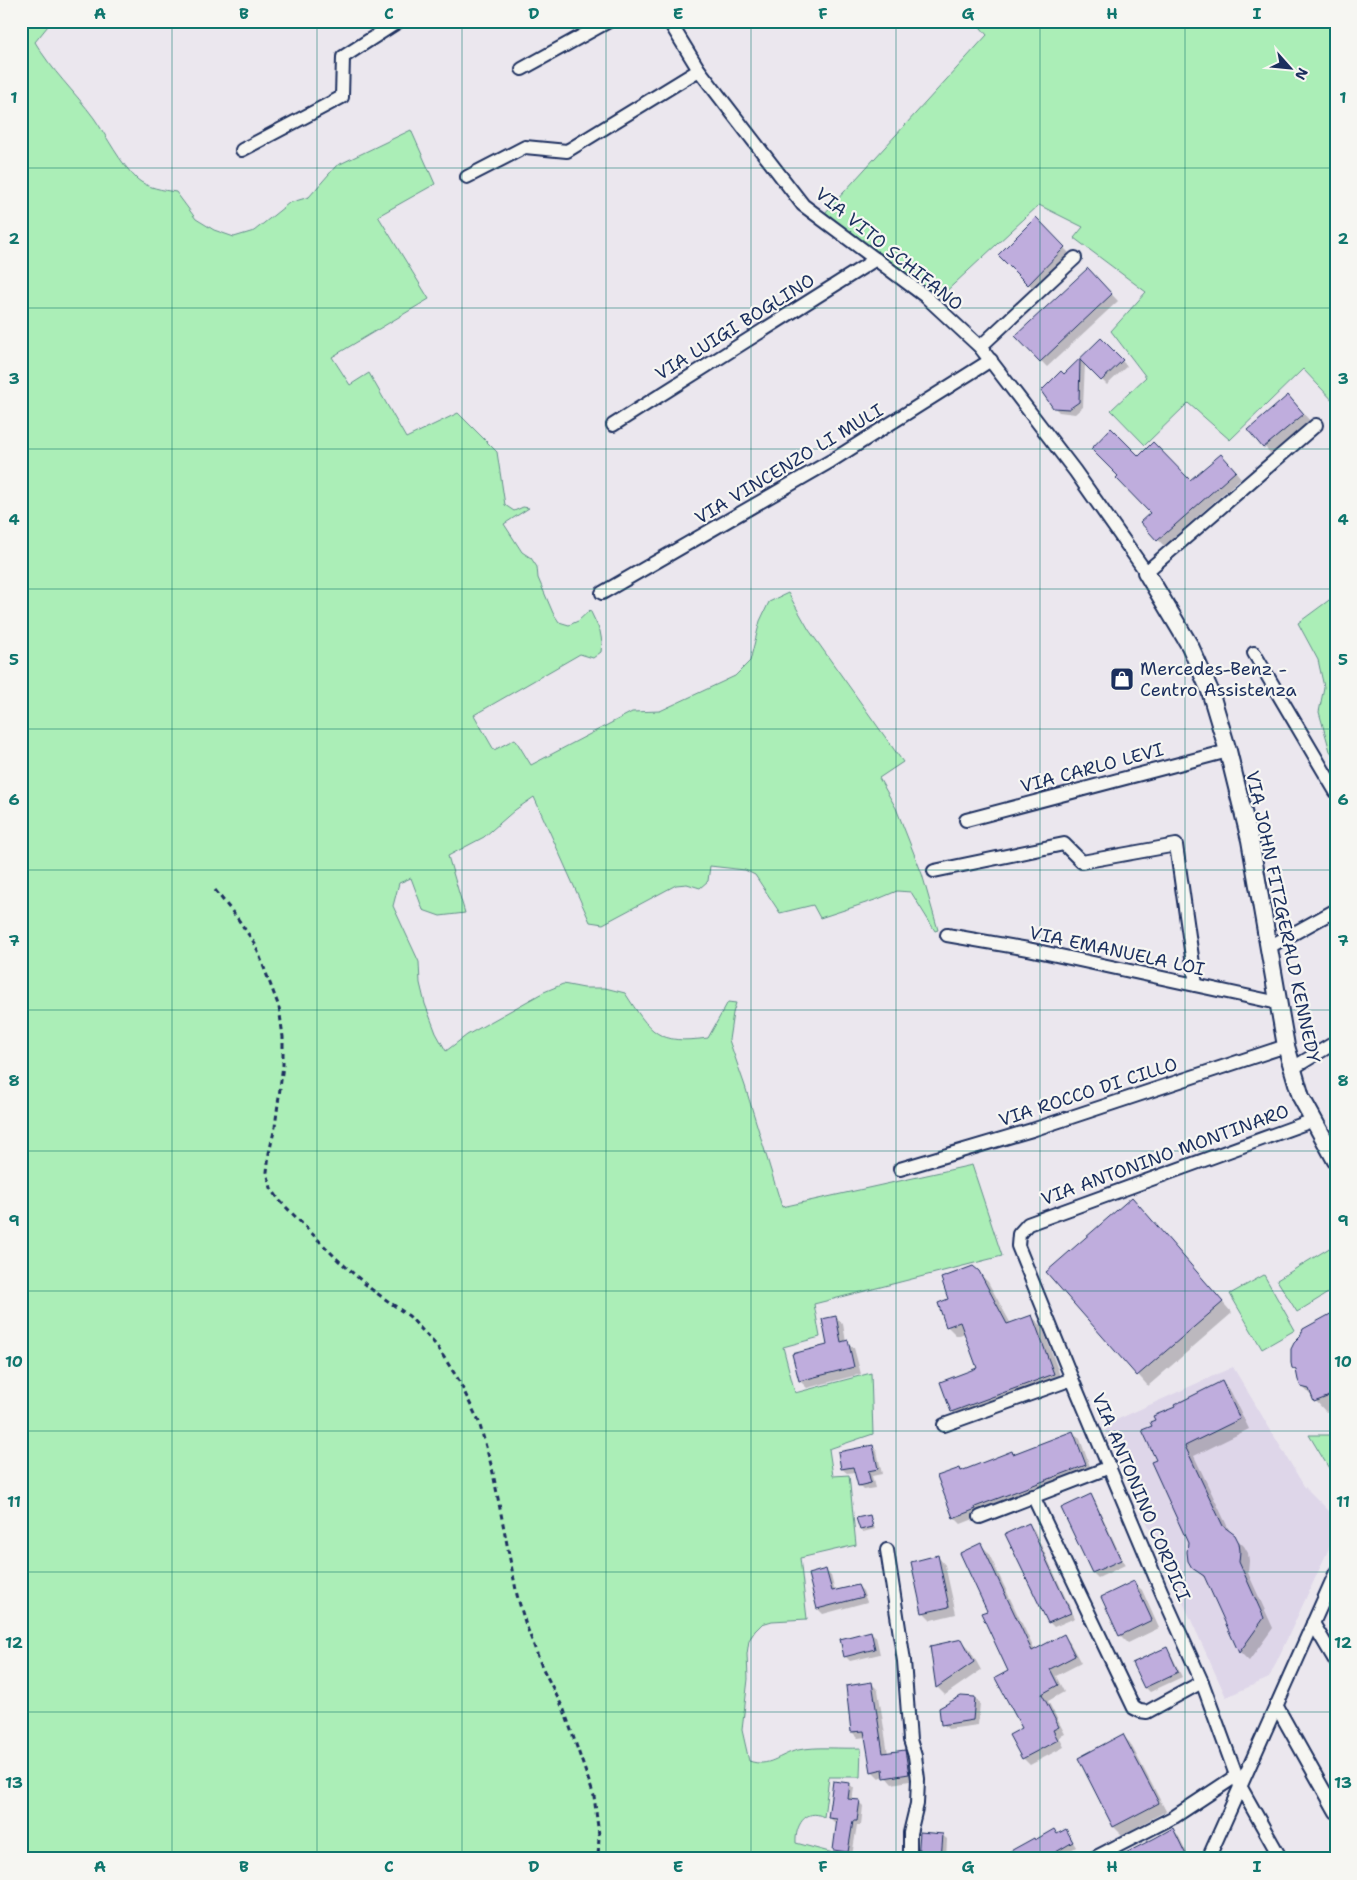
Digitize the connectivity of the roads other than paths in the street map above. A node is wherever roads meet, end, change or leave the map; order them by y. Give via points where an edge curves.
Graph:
1 (400, 21) edge
2 (609, 21) edge
3 (669, 21) edge
4 (522, 69) dead end
5 (699, 70) junction
6 (242, 150) dead end
7 (467, 176) dead end
8 (876, 258) junction
9 (1075, 258) dead end
10 (980, 347) junction
11 (991, 360) junction
12 (613, 425) dead end
13 (1316, 425) dead end
14 (1146, 572) junction
15 (602, 593) dead end
16 (1254, 653) dead end
17 (1228, 751) junction
18 (1336, 792) edge
19 (966, 820) dead end
20 (934, 871) dead end
21 (1336, 910) edge
22 (947, 935) dead end
23 (1269, 947) junction
24 (1196, 985) junction
25 (1278, 1003) junction
26 (1336, 1042) edge
27 (1286, 1046) junction
28 (1293, 1068) junction
29 (1314, 1120) junction
30 (1336, 1161) edge
31 (900, 1169) dead end
32 (1028, 1224) joint
33 (1072, 1379) junction
34 (944, 1425) dead end
35 (1110, 1467) junction
36 (1033, 1496) junction
37 (980, 1517) dead end
38 (887, 1550) dead end
39 (1336, 1572) edge
40 (1313, 1623) junction
41 (1336, 1662) edge
42 (1202, 1682) junction
43 (1276, 1705) junction
44 (1238, 1781) junction
45 (1336, 1812) edge
46 (910, 1859) edge
47 (1092, 1859) edge
48 (1208, 1859) edge
49 (1281, 1859) edge

1 - 6 street via 343,57 342,97
2 - 4 street
3 - 5 street, VIA VITO SCHIFANO
5 - 7 street via 567,150 525,147
5 - 8 street, VIA VITO SCHIFANO via 803,205
8 - 10 street, VIA VITO SCHIFANO via 925,296
8 - 12 street, VIA LUIGI BOGLINO
9 - 10 street
10 - 11 street, VIA VITO SCHIFANO
11 - 14 street, VIA VITO SCHIFANO
11 - 15 street, VIA VINCENZO LI MULI via 831,462
13 - 14 street
14 - 17 street, VIA JOHN FITZGERALD KENNEDY via 1190,646 1210,691
16 - 18 street
17 - 19 street, VIA CARLO LEVI
17 - 23 street, VIA JOHN FITZGERALD KENNEDY via 1250,840
20 - 24 street via 1064,844 1082,862 1176,845
21 - 23 street
22 - 24 street, VIA EMANUELA LOI
23 - 25 street, VIA JOHN FITZGERALD KENNEDY
24 - 25 street, VIA EMANUELA LOI
25 - 27 street, VIA JOHN FITZGERALD KENNEDY
26 - 28 street
27 - 28 street, VIA JOHN FITZGERALD KENNEDY
27 - 31 street, VIA ROCCO DI CILLO via 1032,1130
28 - 29 street, VIA JOHN FITZGERALD KENNEDY via 1301,1097
29 - 30 street, VIA JOHN FITZGERALD KENNEDY
29 - 32 street, VIA ANTONINO MONTINARO
32 - 33 street, VIA ANTONINO CORDICI via 1019,1234 1018,1246
33 - 34 street
33 - 35 street, VIA ANTONINO CORDICI
35 - 36 street
35 - 42 street, VIA ANTONINO CORDICI
36 - 37 street
36 - 42 street via 1134,1708 1147,1712
38 - 46 street via 904,1662 910,1740 918,1779 918,1804 910,1833
39 - 40 street
40 - 41 street
40 - 43 street
42 - 44 street, VIA ANTONINO CORDICI
43 - 44 street
43 - 45 street
44 - 47 street
44 - 48 street
44 - 49 street, VIA ANTONINO CORDICI

